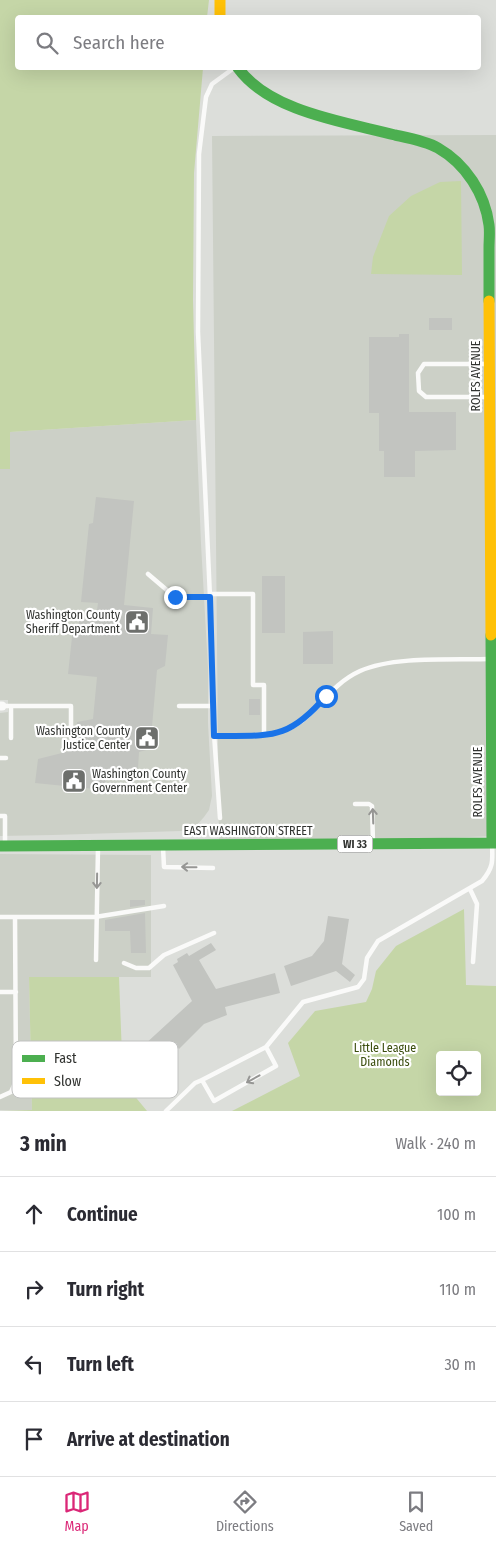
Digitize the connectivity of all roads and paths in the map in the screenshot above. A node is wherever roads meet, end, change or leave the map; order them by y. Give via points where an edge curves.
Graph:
1 (220, 0) edge
2 (220, 15) edge
3 (231, 70) edge
4 (239, 70) edge
5 (490, 364) junction
6 (490, 397) junction
7 (493, 466) edge
8 (493, 519) edge
9 (148, 574) dead end
10 (210, 596) junction
11 (493, 600) edge
12 (32, 623) dead end
13 (56, 623) dead end
14 (493, 664) edge
15 (494, 698) edge
16 (4, 706) edge
17 (179, 706) dead end
18 (212, 706) junction
19 (264, 735) junction
20 (214, 736) junction
21 (11, 738) dead end
22 (71, 738) dead end
23 (355, 804) dead end
24 (0, 816) edge
25 (220, 818) dead end
26 (494, 843) edge
27 (373, 844) junction
28 (3, 846) edge
29 (98, 846) junction
30 (163, 846) junction
31 (214, 868) dead end
32 (470, 889) junction
33 (164, 906) dead end
34 (0, 917) edge
35 (15, 917) junction
36 (96, 917) junction
37 (214, 933) dead end
38 (96, 960) dead end
39 (473, 962) dead end
40 (124, 963) dead end
41 (0, 992) edge
42 (16, 992) junction
43 (16, 1041) edge
44 (266, 1047) junction
45 (202, 1080) junction
46 (12, 1090) edge
47 (0, 1097) edge
48 (166, 1111) edge

1 - 2 street
3 - 10 lane via 212,84 206,97 199,154 198,332
4 - 5 street, ROLFS AVENUE via 266,95 299,110 414,140 438,148 457,162 482,199 489,224
5 - 6 street, ROLFS AVENUE
5 - 6 lane via 424,364 418,373 419,391 426,397
6 - 7 street, ROLFS AVENUE
7 - 8 street, ROLFS AVENUE
8 - 11 street, ROLFS AVENUE
9 - 10 lane via 175,597
10 - 18 lane
10 - 19 lane via 253,594 253,685 264,685
11 - 14 street, ROLFS AVENUE
12 - 13 lane
14 - 15 street, ROLFS AVENUE
14 - 19 lane via 395,662 370,666 342,681 294,726 277,734
15 - 26 street, ROLFS AVENUE
16 - 21 lane
16 - 22 lane via 71,706
17 - 18 lane
18 - 20 lane
19 - 20 lane
20 - 25 lane
27 -> 23 lane via 372,806
24 - 28 lane via 5,816
26 - 27 street, EAST WASHINGTON STREET / WI 33
26 - 32 lane via 490,871
27 - 30 street, EAST WASHINGTON STREET / WI 33
28 - 29 street, EAST WASHINGTON STREET / WI 33
29 - 30 street, EAST WASHINGTON STREET / WI 33
29 -> 36 lane
31 -> 30 lane via 164,867
32 - 39 lane via 477,904
32 - 44 lane via 378,941 367,958 364,979 358,987 303,1002
33 - 36 lane
34 - 35 lane
35 - 36 lane
35 - 42 lane
36 - 38 lane
37 - 40 lane via 164,955 149,968 136,968
41 - 42 lane
42 - 43 lane
44 - 45 lane
44 -> 45 lane via 276,1066 214,1101
45 - 48 lane
46 - 47 lane

